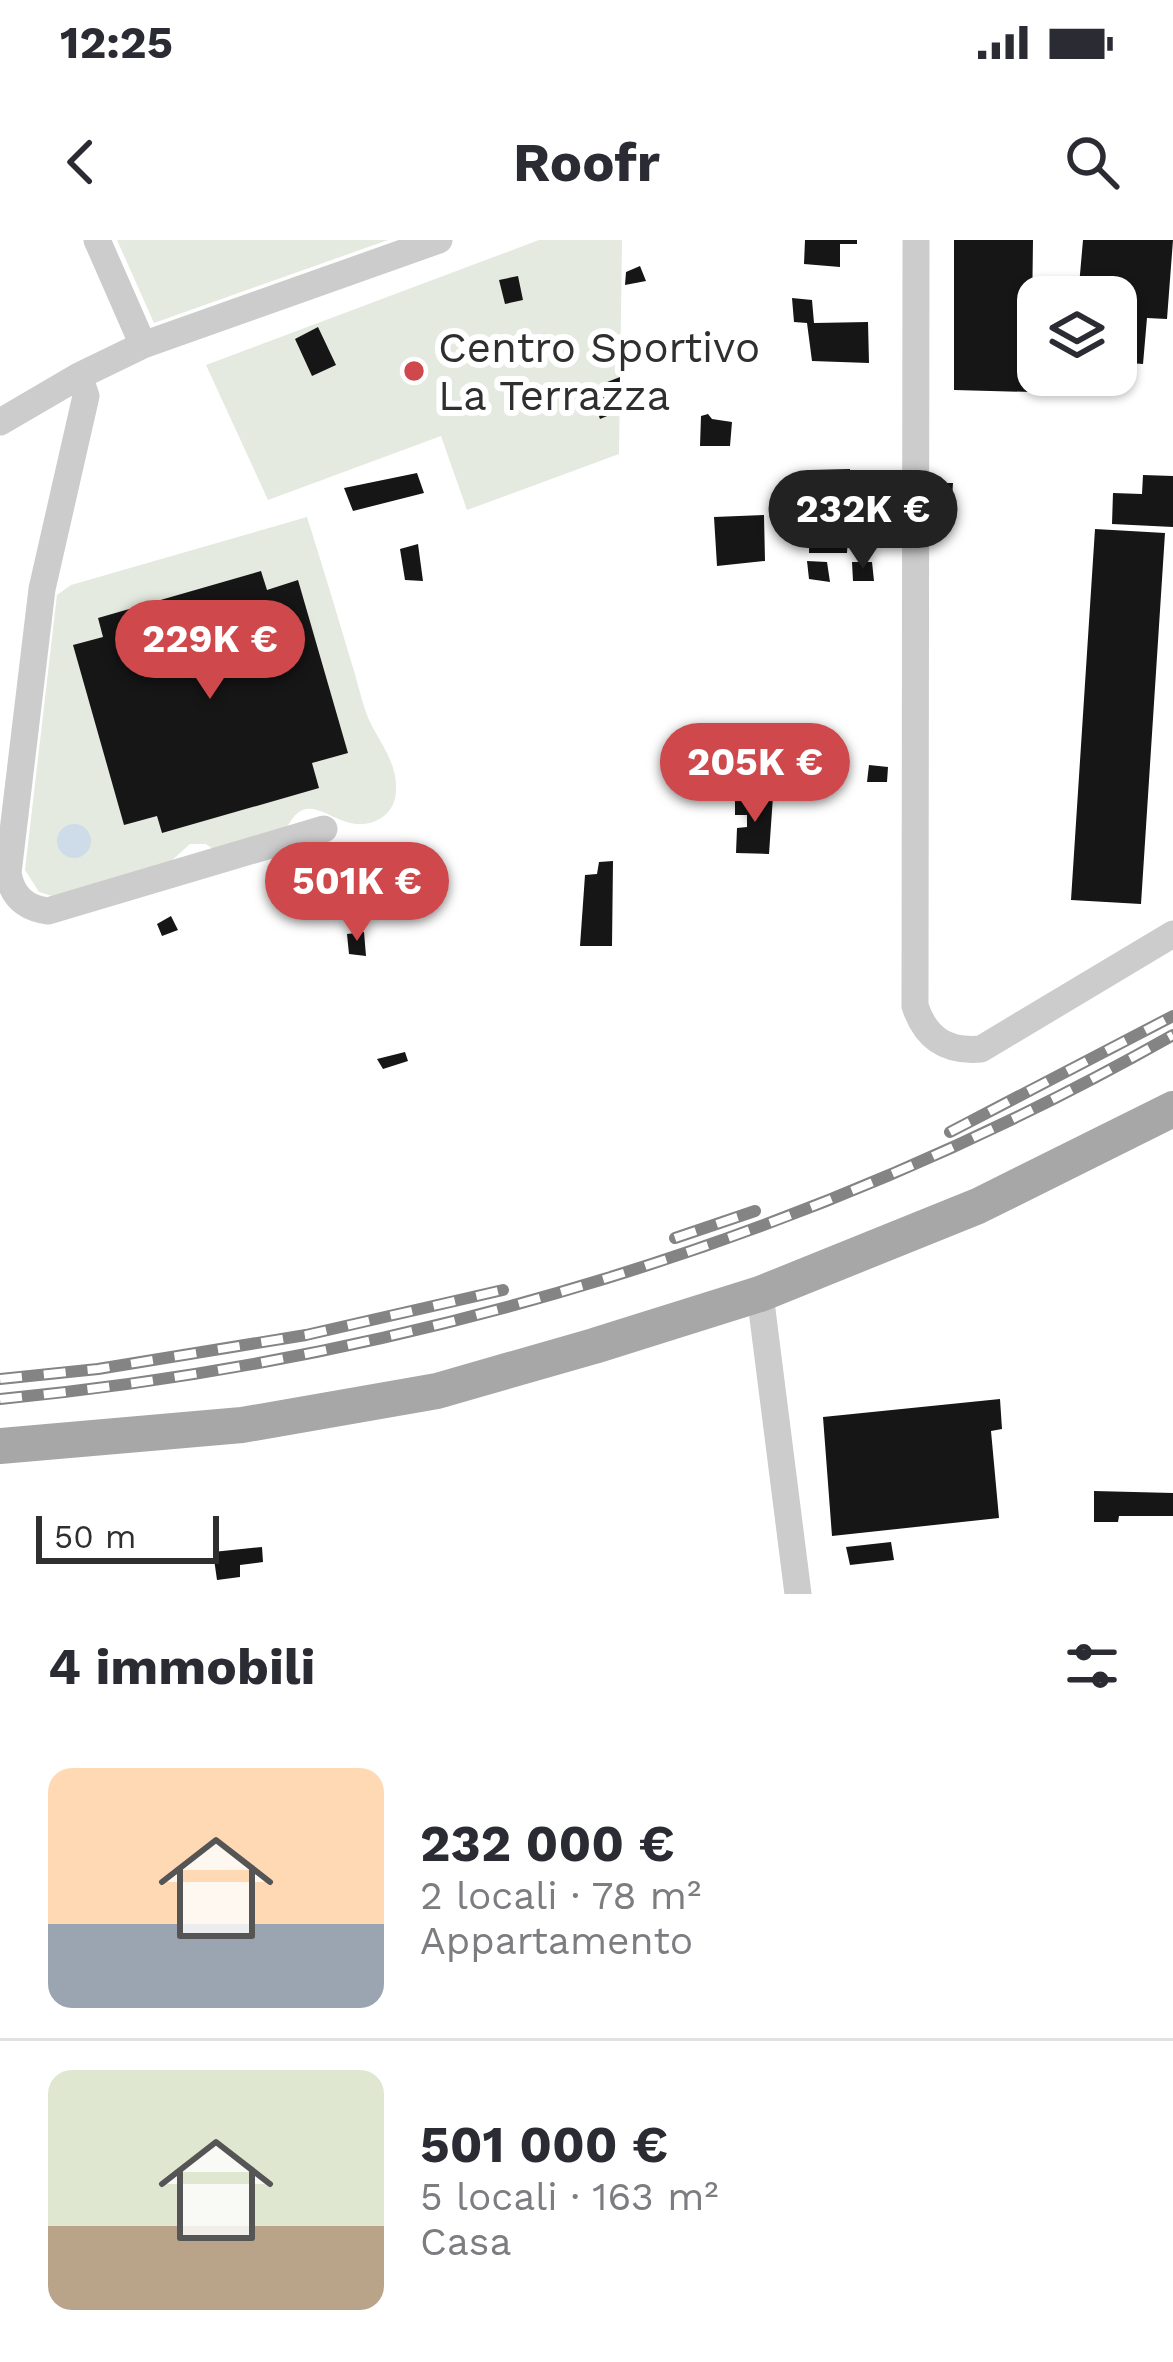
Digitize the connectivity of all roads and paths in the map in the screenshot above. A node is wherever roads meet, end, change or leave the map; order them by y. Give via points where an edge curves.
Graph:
1 (97, 240) edge
2 (439, 240) edge
3 (916, 240) edge
4 (143, 345) junction
5 (79, 376) junction
6 (0, 422) edge
7 (324, 829) dead end
8 (7, 834) edge
9 (1173, 934) edge
10 (1173, 1109) edge
11 (760, 1294) junction
12 (0, 1446) edge
13 (798, 1594) edge

1 - 4 street
2 - 4 street
3 - 9 street via 921,1023 946,1047 981,1049
4 - 5 street
5 - 6 street
5 - 8 street via 86,396 42,589
7 - 8 street via 48,911 25,904 10,885
10 - 11 main road via 978,1206
11 - 12 main road via 437,1391 242,1425
11 - 13 street

